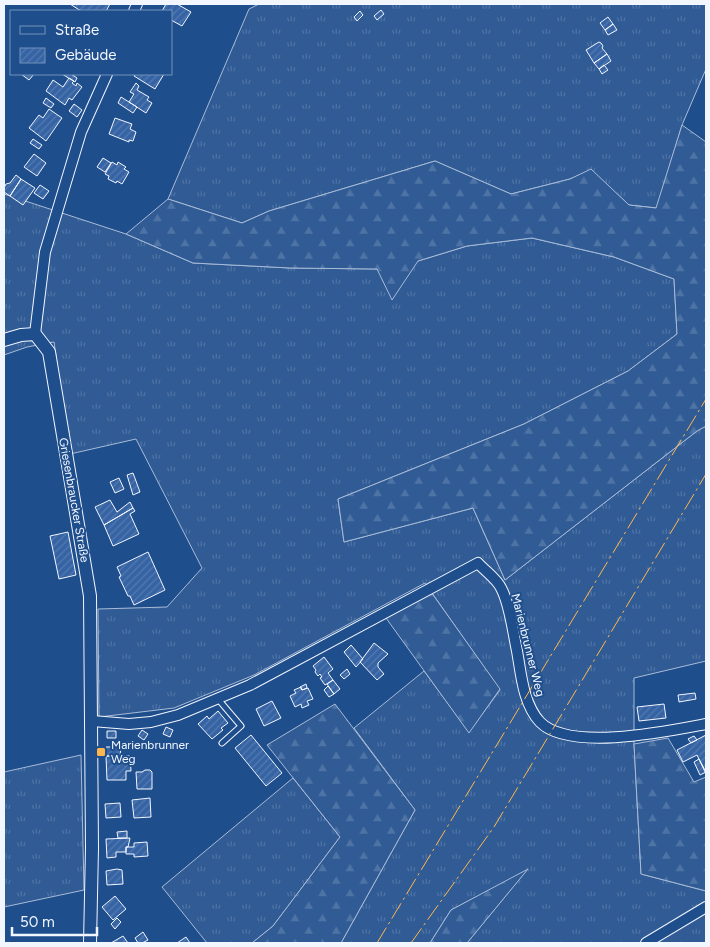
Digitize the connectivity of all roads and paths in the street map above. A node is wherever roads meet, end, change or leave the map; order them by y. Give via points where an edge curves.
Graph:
1 (107, 75) edge
2 (35, 334) junction
3 (4, 340) edge
4 (218, 698) junction
5 (92, 721) junction
6 (706, 724) edge
7 (222, 743) dead end
8 (706, 907) edge
9 (90, 943) edge
10 (646, 943) edge

1 - 2 street via 81,132 45,252
2 - 3 street
2 - 5 street, Griesenbraucker Straße via 49,352 90,596
4 - 5 street, Marienbrunner Weg via 178,715 151,722
4 - 6 street, Marienbrunner Weg via 250,685 478,563 501,588 530,706 540,722 553,732 634,737
4 - 7 lane via 241,726
5 - 9 street, Griesenbraucker Straße
8 - 10 street

